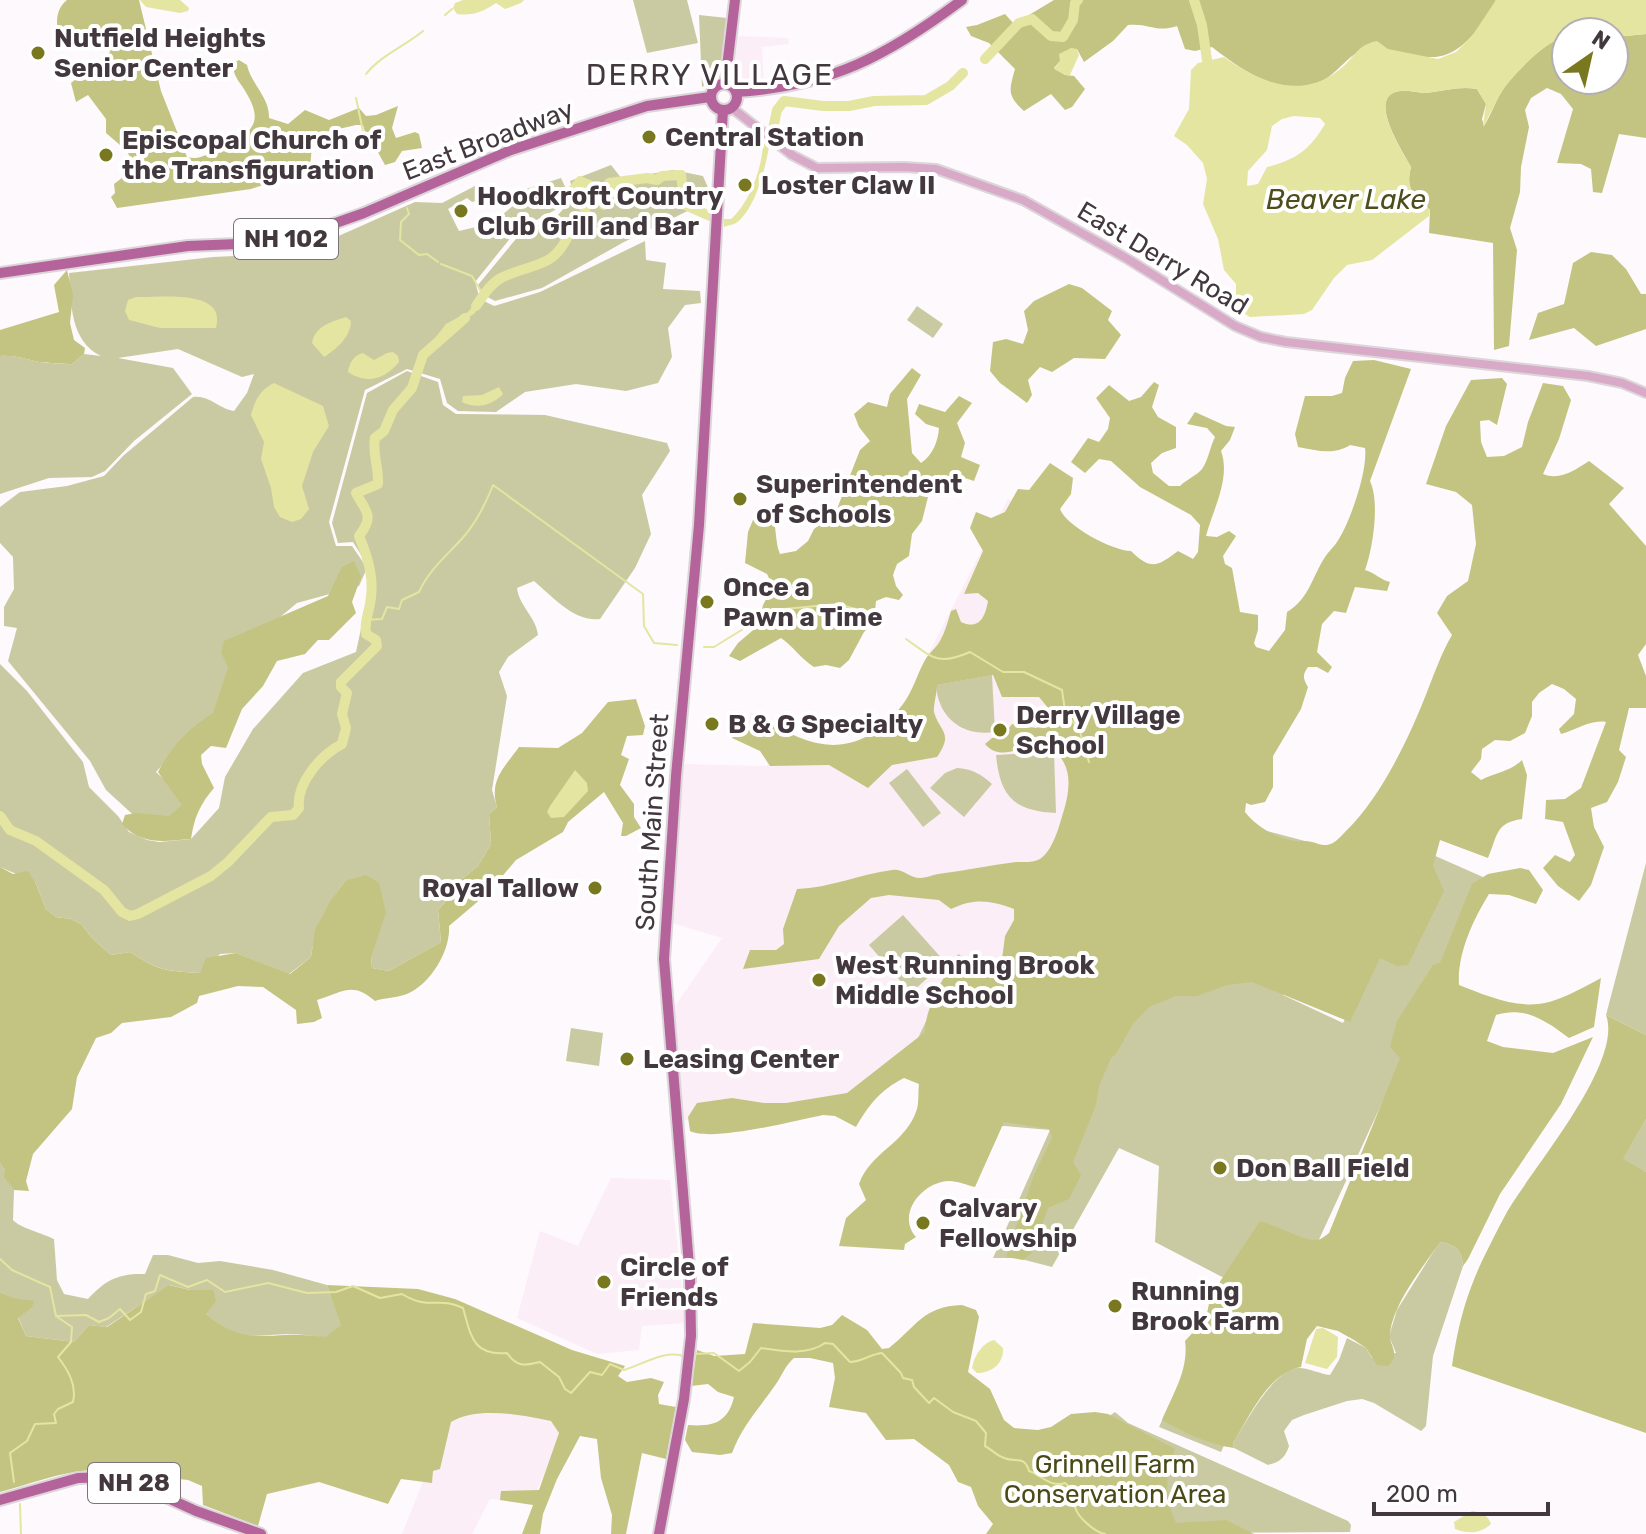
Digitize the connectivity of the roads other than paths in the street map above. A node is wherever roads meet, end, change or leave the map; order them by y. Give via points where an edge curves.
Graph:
1 (735, 0) edge
2 (962, 0) edge
3 (725, 84) junction
4 (736, 92) junction
5 (710, 97) junction
6 (728, 109) junction
7 (0, 273) edge
8 (1646, 393) edge
9 (0, 1500) edge
10 (261, 1534) edge
11 (659, 1534) edge

1 - 3 main road
2 - 4 main road via 902,42 837,74 790,87
3 - 4 main road
3 - 5 main road via 714,88
4 - 6 main road
5 - 6 main road via 715,107
5 - 7 main road, East Broadway / NH 102 via 647,106 511,150 296,237 173,247
6 - 8 street, East Derry Road via 817,168 936,169 1023,200 1261,337 1588,376
6 - 11 main road, South Main Street via 664,959 691,1336
9 - 10 main road, NH 28 via 78,1478 108,1477

